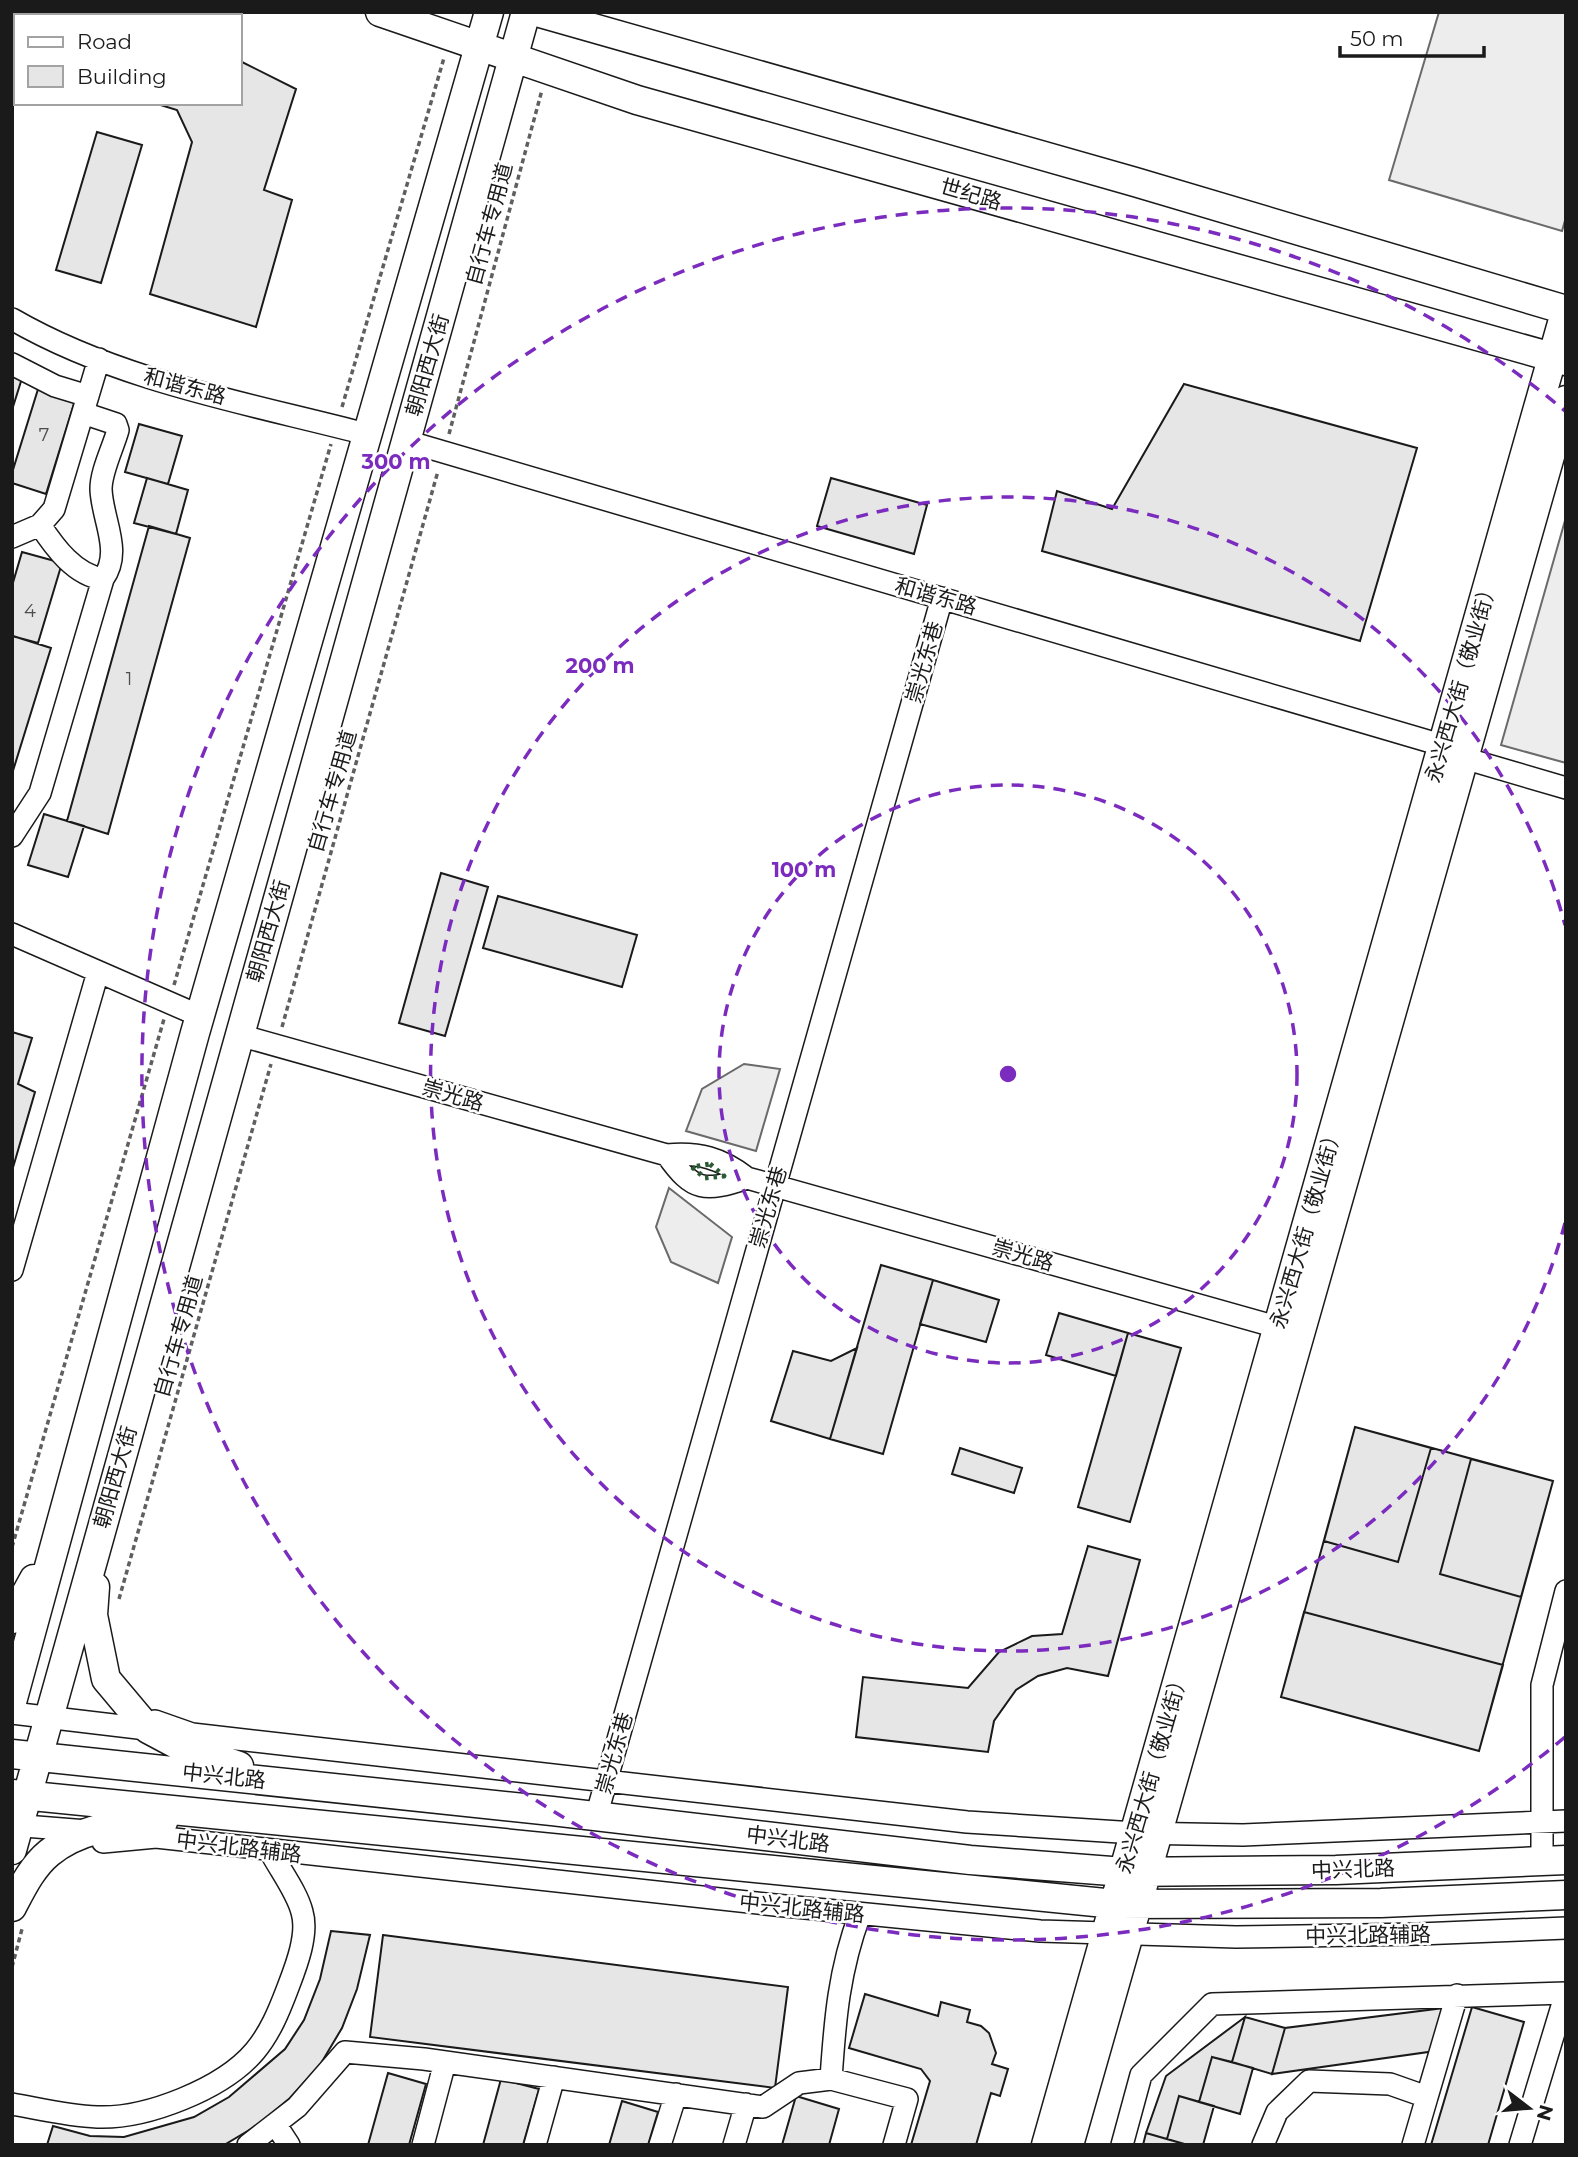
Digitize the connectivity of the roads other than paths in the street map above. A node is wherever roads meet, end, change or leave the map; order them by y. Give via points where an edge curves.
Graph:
1 (380, 12) edge
2 (489, 12) edge
3 (526, 12) edge
4 (537, 12) edge
5 (479, 47) junction
6 (512, 59) junction
7 (1566, 309) edge
8 (12, 319) edge
9 (99, 359) junction
10 (1559, 359) edge
11 (12, 364) edge
12 (1566, 400) edge
13 (85, 405) junction
14 (366, 434) junction
15 (406, 440) junction
16 (40, 525) junction
17 (12, 537) edge
18 (103, 579) junction
19 (942, 598) junction
20 (1455, 749) junction
21 (1566, 775) edge
22 (1566, 788) edge
23 (12, 836) edge
24 (12, 934) edge
25 (98, 972) junction
26 (200, 1016) junction
27 (239, 1035) junction
28 (774, 1185) junction
29 (12, 1270) edge
30 (1289, 1330) junction
31 (63, 1516) junction
32 (100, 1532) junction
33 (1566, 1591) edge
34 (12, 1619) edge
35 (12, 1702) edge
36 (126, 1703) junction
37 (12, 1713) edge
38 (48, 1717) junction
39 (148, 1729) junction
40 (192, 1734) junction
41 (25, 1755) edge
42 (606, 1779) junction
43 (295, 1784) junction
44 (20, 1795) edge
45 (596, 1816) junction
46 (288, 1821) junction
47 (1566, 1821) edge
48 (1541, 1822) junction
49 (93, 1832) junction
50 (15, 1833) edge
51 (1146, 1833) junction
52 (156, 1837) junction
53 (270, 1851) junction
54 (44, 1858) junction
55 (1554, 1861) edge
56 (1135, 1872) junction
57 (1566, 1895) edge
58 (1126, 1904) junction
59 (12, 1907) edge
60 (860, 1913) junction
61 (1566, 1928) edge
62 (1117, 1934) junction
63 (1566, 1993) edge
64 (1457, 1995) junction
65 (445, 2062) junction
66 (554, 2077) junction
67 (831, 2079) junction
68 (676, 2094) junction
69 (1426, 2097) junction
70 (746, 2104) junction
71 (13, 2108) edge
72 (276, 2125) junction
73 (247, 2145) edge
74 (289, 2145) edge
75 (423, 2145) edge
76 (535, 2145) edge
77 (660, 2145) edge
78 (734, 2145) edge
79 (894, 2145) edge
80 (1046, 2145) edge
81 (1069, 2145) edge
82 (1122, 2145) edge
83 (1263, 2145) edge
84 (1413, 2145) edge
85 (1520, 2145) edge

1 - 5 main road, 世纪路
2 - 5 main road, 朝阳西大街
3 - 6 main road, 朝阳西大街
4 - 7 main road
5 - 6 main road, 世纪路
5 - 14 main road, 朝阳西大街
6 - 10 main road, 世纪路 via 650,103
6 - 15 main road, 朝阳西大街
7 - 10 main road, 永兴西大街（敬业街）
8 - 9 street, 和谐东路
9 - 13 street
9 - 14 street, 和谐东路 via 132,372
10 - 20 main road, 永兴西大街（敬业街）
11 - 13 street
12 - 20 main road, 永兴西大街（敬业街）
13 - 16 street via 54,509
13 - 18 street via 116,424 118,430 101,487 112,549 110,569
14 - 26 main road, 朝阳西大街
15 - 19 street, 和谐东路
15 - 27 main road, 朝阳西大街
16 - 17 street
16 - 18 street via 58,551 87,577
18 - 23 street via 40,793
19 - 20 street, 和谐东路
19 - 28 street, 崇光东巷
20 - 21 street, 和谐东路
20 - 22 street, 和谐东路
20 - 30 main road, 永兴西大街（敬业街）
24 - 25 street
25 - 26 street
25 - 29 street
26 - 31 main road, 朝阳西大街
27 - 28 street, 崇光路 via 667,1155 693,1152 727,1162 747,1178
27 - 32 main road, 朝阳西大街
28 - 30 street, 崇光路
28 - 42 street, 崇光东巷
30 - 51 main road, 永兴西大街（敬业街）
31 - 34 main road
31 - 35 main road, 朝阳西大街
32 - 36 main road via 93,1615 106,1679
32 - 38 main road, 朝阳西大街
33 - 48 street via 1542,1685
36 - 39 main road
36 - 40 street via 169,1728
37 - 38 street
38 - 39 street
38 - 41 main road, 朝阳西大街
39 - 40 street
39 - 43 main road via 178,1745
40 - 42 street
41 - 43 main road, 中兴北路
41 - 44 main road, 朝阳西大街
42 - 45 street, 崇光东巷
42 - 51 street via 967,1822
43 - 45 main road, 中兴北路
44 - 46 main road, 中兴北路
44 - 50 main road, 朝阳西大街
45 - 56 main road, 中兴北路 via 970,1860
46 - 49 main road via 137,1822
46 - 58 main road, 中兴北路
47 - 48 street
48 - 51 street via 1243,1835
48 - 55 street
49 - 50 street
49 - 52 street
49 - 54 main road
51 - 56 main road, 永兴西大街（敬业街）
52 - 53 street, 中兴北路辅路
52 - 54 street, 中兴北路辅路 via 119,1838
53 - 60 street, 中兴北路辅路
53 - 71 street via 303,1913 302,1939 276,2020 255,2052 221,2080 187,2098 150,2109 98,2118
54 - 59 main road
55 - 56 main road, 中兴北路
56 - 58 main road, 永兴西大街（敬业街）
57 - 58 main road, 中兴北路 via 1381,1903
58 - 62 main road, 永兴西大街（敬业街）
60 - 62 street, 中兴北路辅路
60 - 67 street via 838,1987
61 - 62 street, 中兴北路辅路 via 1419,1934
62 - 80 main road, 永兴西大街（敬业街）
62 - 81 main road, 永兴西大街（敬业街）
63 - 64 street
63 - 85 street
64 - 69 street
64 - 82 street via 1212,2004 1142,2076
65 - 66 street
65 - 72 street via 345,2052
65 - 75 street
66 - 68 street
66 - 76 street
67 - 70 street via 799,2083 763,2107
67 - 79 street via 907,2099
68 - 70 street
68 - 77 street
69 - 83 street via 1390,2084 1309,2081 1277,2112
69 - 84 street
70 - 78 street
72 - 73 street
72 - 74 street

